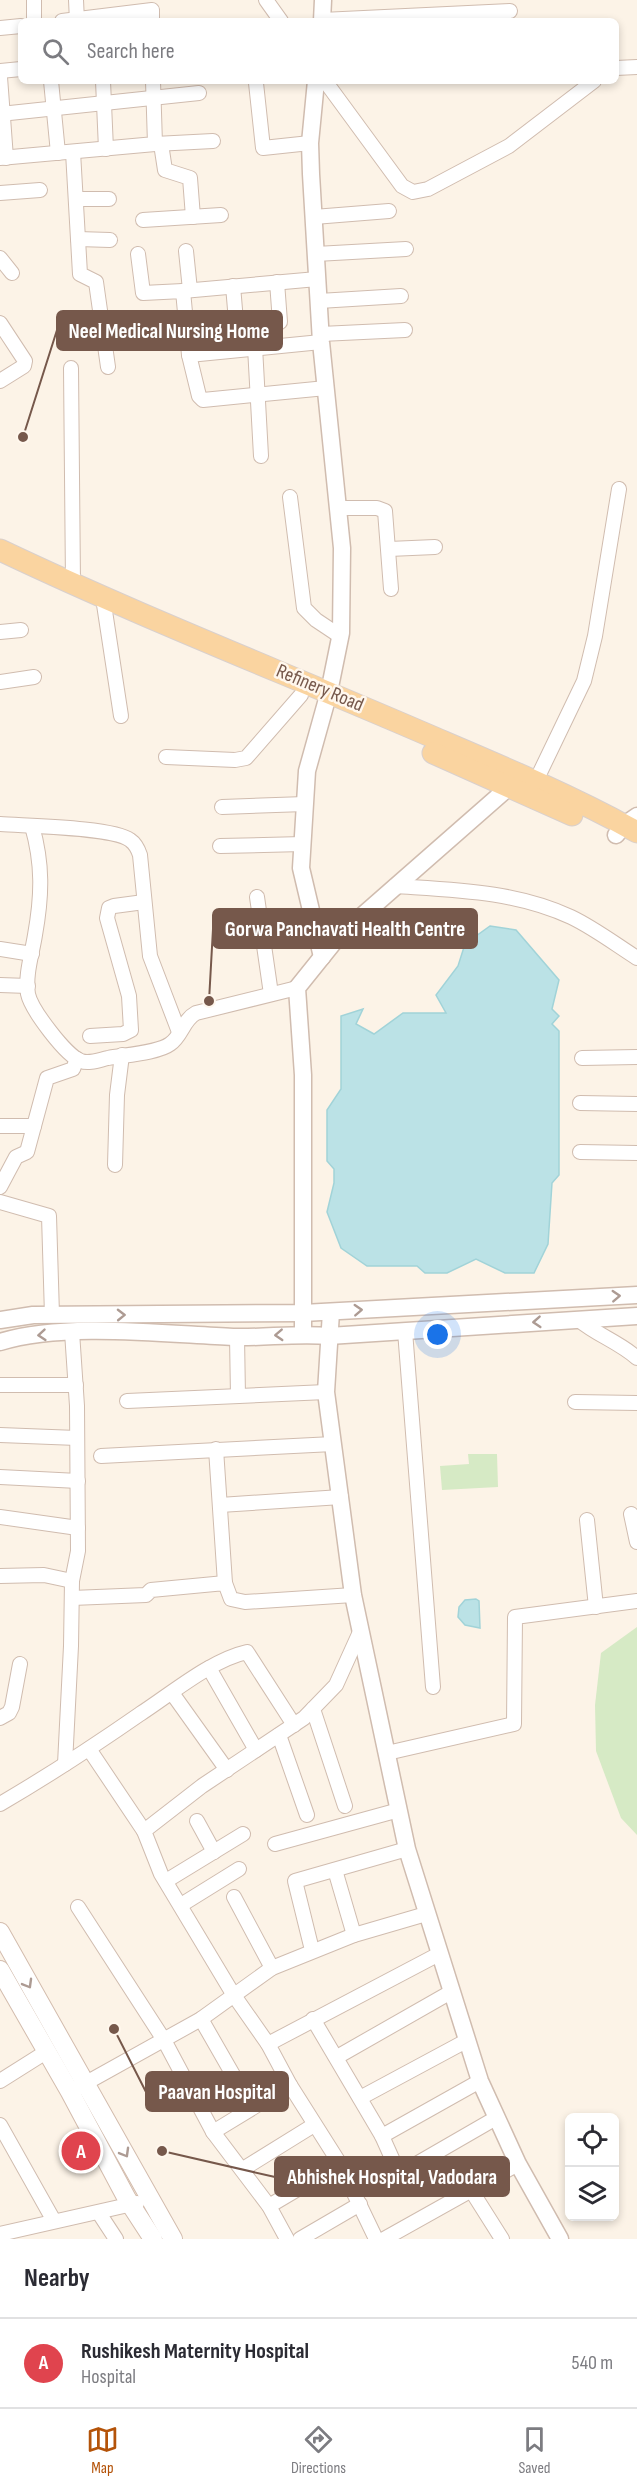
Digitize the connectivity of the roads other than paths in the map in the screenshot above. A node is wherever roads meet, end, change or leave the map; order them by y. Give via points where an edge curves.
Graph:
1 (33, 0) edge
2 (76, 0) edge
3 (266, 0) edge
4 (323, 0) edge
5 (480, 6) edge
6 (510, 10) dead end
7 (119, 12) edge
8 (34, 18) edge
9 (77, 18) edge
10 (88, 18) edge
11 (152, 18) edge
12 (279, 18) edge
13 (322, 18) edge
14 (354, 18) edge
15 (18, 26) edge
16 (0, 28) edge
17 (637, 67) edge
18 (619, 68) edge
19 (18, 69) edge
20 (0, 71) edge
21 (0, 77) edge
22 (51, 84) edge
23 (103, 84) edge
24 (153, 84) edge
25 (256, 84) edge
26 (316, 84) edge
27 (327, 84) edge
28 (590, 84) edge
29 (199, 93) dead end
30 (154, 98) junction
31 (104, 104) junction
32 (54, 109) junction
33 (1, 114) edge
34 (213, 141) dead end
35 (310, 143) junction
36 (158, 144) junction
37 (106, 149) junction
38 (74, 152) junction
39 (58, 153) junction
40 (3, 158) edge
41 (40, 190) dead end
42 (0, 193) edge
43 (76, 199) junction
44 (109, 199) dead end
45 (389, 211) dead end
46 (221, 215) dead end
47 (193, 217) junction
48 (314, 217) junction
49 (143, 220) dead end
50 (78, 239) junction
51 (110, 240) dead end
52 (406, 249) dead end
53 (186, 251) dead end
54 (138, 254) dead end
55 (316, 254) junction
56 (0, 258) edge
57 (12, 273) dead end
58 (317, 279) junction
59 (277, 282) junction
60 (233, 286) junction
61 (187, 291) junction
62 (401, 296) dead end
63 (319, 301) junction
64 (236, 321) dead end
65 (280, 322) dead end
66 (0, 323) edge
67 (405, 330) dead end
68 (321, 338) junction
69 (255, 348) junction
70 (189, 355) junction
71 (108, 367) dead end
72 (71, 368) dead end
73 (0, 381) edge
74 (326, 388) junction
75 (257, 394) junction
76 (261, 456) dead end
77 (619, 489) dead end
78 (290, 497) dead end
79 (338, 508) junction
80 (435, 547) dead end
81 (389, 549) junction
82 (0, 550) edge
83 (0, 565) edge
84 (73, 584) junction
85 (391, 589) dead end
86 (104, 605) junction
87 (21, 630) dead end
88 (0, 632) edge
89 (340, 636) junction
90 (34, 677) dead end
91 (0, 682) edge
92 (301, 695) junction
93 (327, 698) junction
94 (121, 716) dead end
95 (166, 757) dead end
96 (509, 787) junction
97 (532, 789) junction
98 (305, 804) junction
99 (222, 807) dead end
100 (0, 824) edge
101 (32, 826) junction
102 (629, 827) edge
103 (303, 844) junction
104 (220, 846) dead end
105 (637, 846) edge
106 (395, 886) junction
107 (257, 897) dead end
108 (144, 902) junction
109 (0, 949) edge
110 (32, 954) junction
111 (322, 957) junction
112 (637, 958) edge
113 (0, 985) edge
114 (28, 986) junction
115 (297, 988) junction
116 (270, 994) junction
117 (179, 1032) junction
118 (90, 1036) dead end
119 (122, 1055) junction
120 (637, 1057) edge
121 (582, 1058) dead end
122 (77, 1059) junction
123 (580, 1103) dead end
124 (637, 1104) edge
125 (0, 1126) edge
126 (34, 1126) junction
127 (580, 1152) dead end
128 (637, 1153) edge
129 (116, 1165) dead end
130 (0, 1187) edge
131 (0, 1202) edge
132 (637, 1295) edge
133 (331, 1312) junction
134 (303, 1313) junction
135 (52, 1315) junction
136 (637, 1316) edge
137 (579, 1320) junction
138 (0, 1321) edge
139 (405, 1331) junction
140 (72, 1332) junction
141 (303, 1334) junction
142 (329, 1336) junction
143 (18, 1337) junction
144 (237, 1337) junction
145 (0, 1342) edge
146 (637, 1358) edge
147 (0, 1385) edge
148 (76, 1385) junction
149 (326, 1392) junction
150 (238, 1396) junction
151 (127, 1401) dead end
152 (575, 1402) dead end
153 (637, 1403) edge
154 (0, 1435) edge
155 (77, 1438) junction
156 (333, 1444) junction
157 (216, 1449) junction
158 (101, 1456) dead end
159 (0, 1477) edge
160 (78, 1481) junction
161 (341, 1497) junction
162 (220, 1505) junction
163 (632, 1514) dead end
164 (0, 1517) edge
165 (587, 1520) dead end
166 (78, 1528) junction
167 (637, 1542) edge
168 (0, 1576) edge
169 (72, 1581) junction
170 (225, 1583) junction
171 (353, 1595) junction
172 (72, 1598) junction
173 (637, 1601) edge
174 (596, 1607) junction
175 (360, 1632) junction
176 (20, 1664) dead end
177 (209, 1668) junction
178 (433, 1687) dead end
179 (172, 1693) junction
180 (313, 1709) junction
181 (0, 1718) edge
182 (294, 1725) junction
183 (279, 1735) junction
184 (89, 1749) junction
185 (256, 1750) junction
186 (387, 1753) junction
187 (65, 1764) junction
188 (227, 1770) junction
189 (0, 1804) edge
190 (345, 1806) dead end
191 (399, 1810) junction
192 (307, 1815) dead end
193 (197, 1821) dead end
194 (144, 1831) junction
195 (243, 1834) dead end
196 (275, 1844) dead end
197 (407, 1849) junction
198 (214, 1852) junction
199 (239, 1869) dead end
200 (335, 1870) junction
201 (166, 1881) junction
202 (234, 1897) dead end
203 (181, 1905) junction
204 (78, 1906) dead end
205 (426, 1914) junction
206 (0, 1932) edge
207 (354, 1935) junction
208 (312, 1950) junction
209 (439, 1953) junction
210 (272, 1968) junction
211 (2, 1975) edge
212 (451, 1992) junction
213 (233, 1994) junction
214 (201, 2019) junction
215 (313, 2019) junction
216 (164, 2040) junction
217 (466, 2041) junction
218 (268, 2044) junction
219 (46, 2052) junction
220 (337, 2057) junction
221 (0, 2081) edge
222 (480, 2081) junction
223 (290, 2085) junction
224 (240, 2087) dead end
225 (78, 2088) junction
226 (360, 2098) junction
227 (496, 2118) junction
228 (0, 2125) edge
229 (314, 2125) junction
230 (213, 2132) junction
231 (382, 2136) junction
232 (518, 2163) junction
233 (340, 2164) junction
234 (243, 2169) junction
235 (471, 2190) junction
236 (151, 2199) junction
237 (131, 2205) junction
238 (360, 2205) junction
239 (269, 2206) junction
240 (99, 2213) junction
241 (54, 2220) junction
242 (0, 2234) edge
243 (116, 2239) edge
244 (153, 2239) edge
245 (173, 2239) edge
246 (287, 2239) edge
247 (300, 2239) edge
248 (376, 2239) edge
249 (384, 2239) edge
250 (502, 2239) edge
251 (560, 2239) edge

1 - 8 street
2 - 9 street
3 - 12 street
4 - 13 street
5 - 6 street
5 - 14 street
7 - 10 street
7 - 11 street via 152,10
15 - 16 street
17 - 18 street
19 - 20 street
21 - 33 street
22 - 32 street
23 - 31 street
24 - 30 street
25 - 35 street via 263,148
26 - 35 street
27 - 28 street via 402,186 413,192 428,189 509,146
29 - 30 street
30 - 31 street
30 - 36 street
31 - 32 street
31 - 37 street
32 - 33 street
32 - 39 street
33 - 40 street
34 - 36 street
35 - 48 street
36 - 37 street
36 - 47 street via 165,170 190,178
37 - 38 street
38 - 39 street
38 - 43 street
39 - 40 street
41 - 42 street
43 - 44 street
43 - 50 street
45 - 48 street
46 - 47 street
47 - 49 street
48 - 55 street
50 - 51 street
50 - 71 street via 81,276 96,282
52 - 55 street
53 - 61 street
54 - 61 street via 143,293
55 - 58 street
56 - 57 street
58 - 59 street
58 - 63 street
59 - 60 street
59 - 65 street
60 - 61 street
60 - 64 street
61 - 70 street
62 - 63 street
63 - 68 street
66 - 73 street via 25,361 24,366
67 - 68 street
68 - 69 street
68 - 74 street
69 - 70 street
69 - 75 street
70 - 75 street via 201,399
72 - 84 street
74 - 75 street
74 - 79 street
75 - 76 street
77 - 97 street via 584,681
78 - 89 street via 304,608
79 - 81 street via 385,511
79 - 89 street via 342,548
80 - 81 street
81 - 85 street
82 - 84 main road, Refinery Road
83 - 86 main road, Refinery Road
84 - 86 main road, Refinery Road
86 - 92 main road, Refinery Road
86 - 93 main road, Refinery Road
86 - 94 street
87 - 88 street
89 - 93 street
90 - 91 street
92 - 93 main road, Refinery Road
92 - 95 street via 246,758
93 - 96 main road, Refinery Road
93 - 97 main road, Refinery Road
93 - 98 street via 307,771
96 - 97 main road, Refinery Road
96 - 106 street
97 - 102 main road, Refinery Road
98 - 99 street
98 - 103 street
100 - 101 street
101 - 108 street via 112,832 131,840 140,855
101 - 110 street via 42,869
102 - 105 main road, Refinery Road
103 - 104 street
103 - 111 street via 301,868
106 - 111 street via 338,937
106 - 112 street via 492,893 523,900 575,919
107 - 116 street
108 - 117 street via 152,964
108 - 118 street via 109,908 107,918 129,996 131,1030
109 - 110 street
110 - 114 street
111 - 115 street
113 - 114 street
114 - 122 street via 35,1010
115 - 116 street
115 - 134 street via 303,1076
116 - 117 street via 196,1013 189,1016
117 - 119 street via 170,1044
119 - 122 street via 92,1061
119 - 129 street
120 - 121 street
122 - 126 street via 73,1069 47,1078
123 - 124 street
125 - 126 street
126 - 130 street via 27,1152 16,1157
127 - 128 street
131 - 135 street via 49,1216
133 -> 132 street
133 - 134 street
133 - 142 street
135 -> 134 street
134 - 141 street
135 - 138 street via 17,1316
136 - 137 street
137 -> 139 street
137 - 146 street via 623,1345
138 - 143 street
139 - 142 street
139 - 178 street
140 -> 143 street
140 - 144 street
140 - 148 street
141 - 142 street
141 -> 144 street
142 - 149 street
143 - 145 street
144 - 150 street
147 - 148 street
148 - 155 street
149 - 150 street
149 - 156 street
150 - 151 street
152 - 153 street
154 - 155 street
155 - 160 street
156 - 157 street
156 - 161 street
157 - 158 street
157 - 162 street
159 - 160 street
160 - 166 street
161 - 162 street
161 - 171 street
162 - 170 street
163 - 167 street
164 - 166 street
165 - 174 street
166 - 169 street
168 - 169 street via 44,1575
169 - 172 street
170 - 171 street via 231,1599 245,1602
170 - 172 street via 151,1590 146,1595
171 - 175 street
172 - 187 street
173 - 174 street
174 - 186 street via 515,1617 514,1724
175 - 180 street via 336,1685
175 - 186 street
176 - 181 street via 12,1707
177 - 179 street
177 - 182 street via 247,1652
177 - 185 street
179 - 184 street
179 - 188 street
180 - 182 street
180 - 190 street
182 - 183 street
183 - 185 street
183 - 192 street
184 - 187 street
184 - 194 street
185 - 188 street
186 - 191 street
187 - 189 street
188 - 194 street
191 - 196 street
191 - 197 street
193 - 198 street
194 - 201 street
195 - 198 street
197 - 200 street
197 - 205 street
198 - 201 street
199 - 203 street
200 - 207 street
200 - 208 street via 295,1881
201 - 203 street
202 - 210 street
203 - 213 street
204 - 216 street
205 - 207 street
205 - 209 street
206 -> 225 main road
207 - 208 street
208 - 210 street
209 - 212 street
209 - 215 street
210 - 213 street
211 - 219 main road
212 - 217 street
212 - 220 street
213 - 214 street
213 - 218 street
214 - 216 street
214 - 224 street
215 - 218 street
215 - 220 street
216 - 225 street
216 - 230 street
217 - 222 street
217 - 226 street
218 - 223 street
219 - 221 street
219 - 225 main road
220 - 226 street
222 - 227 street
222 - 231 street
223 - 229 street
223 - 230 street
225 -> 236 main road
225 - 237 main road
226 - 231 street
227 - 231 street via 399,2174
227 - 232 street
228 - 241 street
229 - 233 street
229 - 234 street
230 - 234 street
232 - 235 street
232 - 251 street
233 - 238 street
233 - 239 street
234 - 239 street
235 - 249 street
235 - 250 street
236 - 237 street
236 - 245 main road
237 - 240 street
237 - 244 main road
238 - 247 street
238 - 248 street
239 - 246 street
240 - 241 street
240 - 243 street
241 - 242 street

